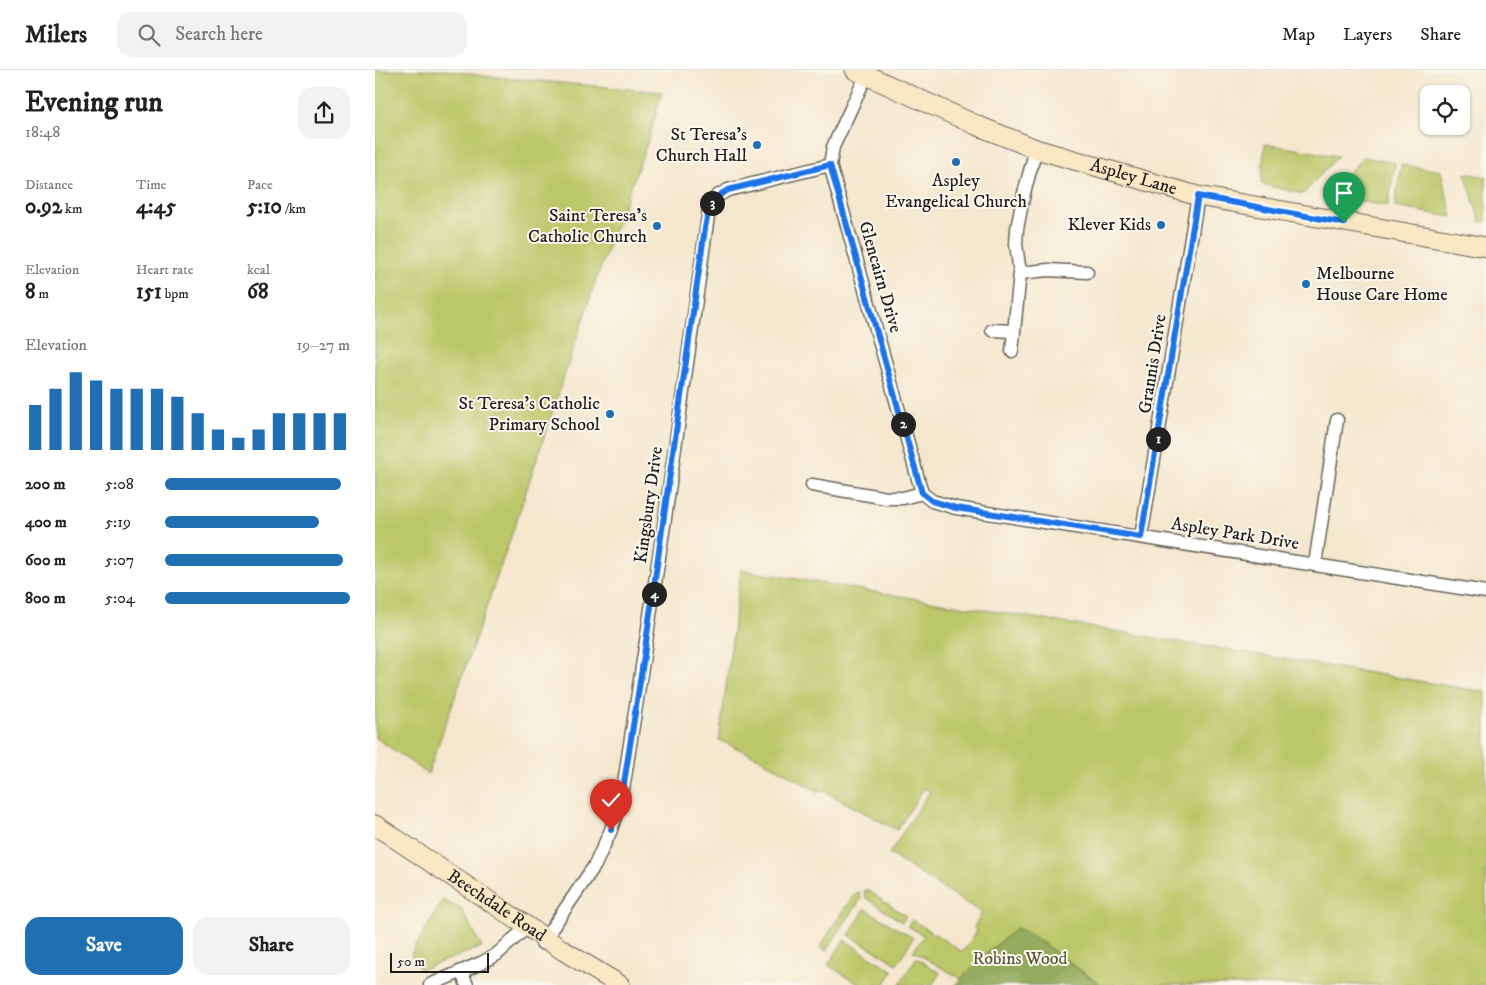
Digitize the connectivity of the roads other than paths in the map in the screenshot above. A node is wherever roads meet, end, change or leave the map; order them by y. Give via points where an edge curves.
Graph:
1 (860, 73) edge
2 (1036, 149) junction
3 (830, 165) junction
4 (1198, 196) junction
5 (1486, 247) edge
6 (1087, 272) dead end
7 (1020, 273) junction
8 (993, 330) dead end
9 (1013, 331) junction
10 (1012, 351) dead end
11 (1337, 420) dead end
12 (812, 485) dead end
13 (922, 493) junction
14 (1141, 537) junction
15 (1315, 564) junction
16 (1486, 592) edge
17 (375, 825) edge
18 (375, 839) edge
19 (524, 929) junction
20 (543, 942) junction
21 (461, 972) junction
22 (430, 985) edge
23 (467, 985) edge
24 (600, 985) edge
25 (620, 985) edge

1 - 2 main road, Aspley Lane
1 - 3 street, Glencairn Drive via 833,147
2 - 4 main road, Aspley Lane
2 - 7 street via 1017,229
3 - 13 street, Glencairn Drive
3 - 20 street, Kingsbury Drive via 728,190 717,196 709,209 622,796 595,865
4 - 5 main road, Aspley Lane
4 - 14 street, Grannis Drive
6 - 7 street via 1048,270
7 - 9 street
8 - 9 street
9 - 10 street
11 - 15 street
12 - 13 street via 887,498
13 - 14 street, Aspley Park Drive via 932,501 956,508
14 - 15 street, Aspley Park Drive
15 - 16 street, Aspley Park Drive
17 - 19 main road, Beechdale Road
18 - 19 main road, Beechdale Road
19 - 20 main road, Beechdale Road
19 - 21 street via 496,954
20 - 24 main road, Beechdale Road
20 - 25 main road, Beechdale Road
21 - 22 street
21 - 23 street

